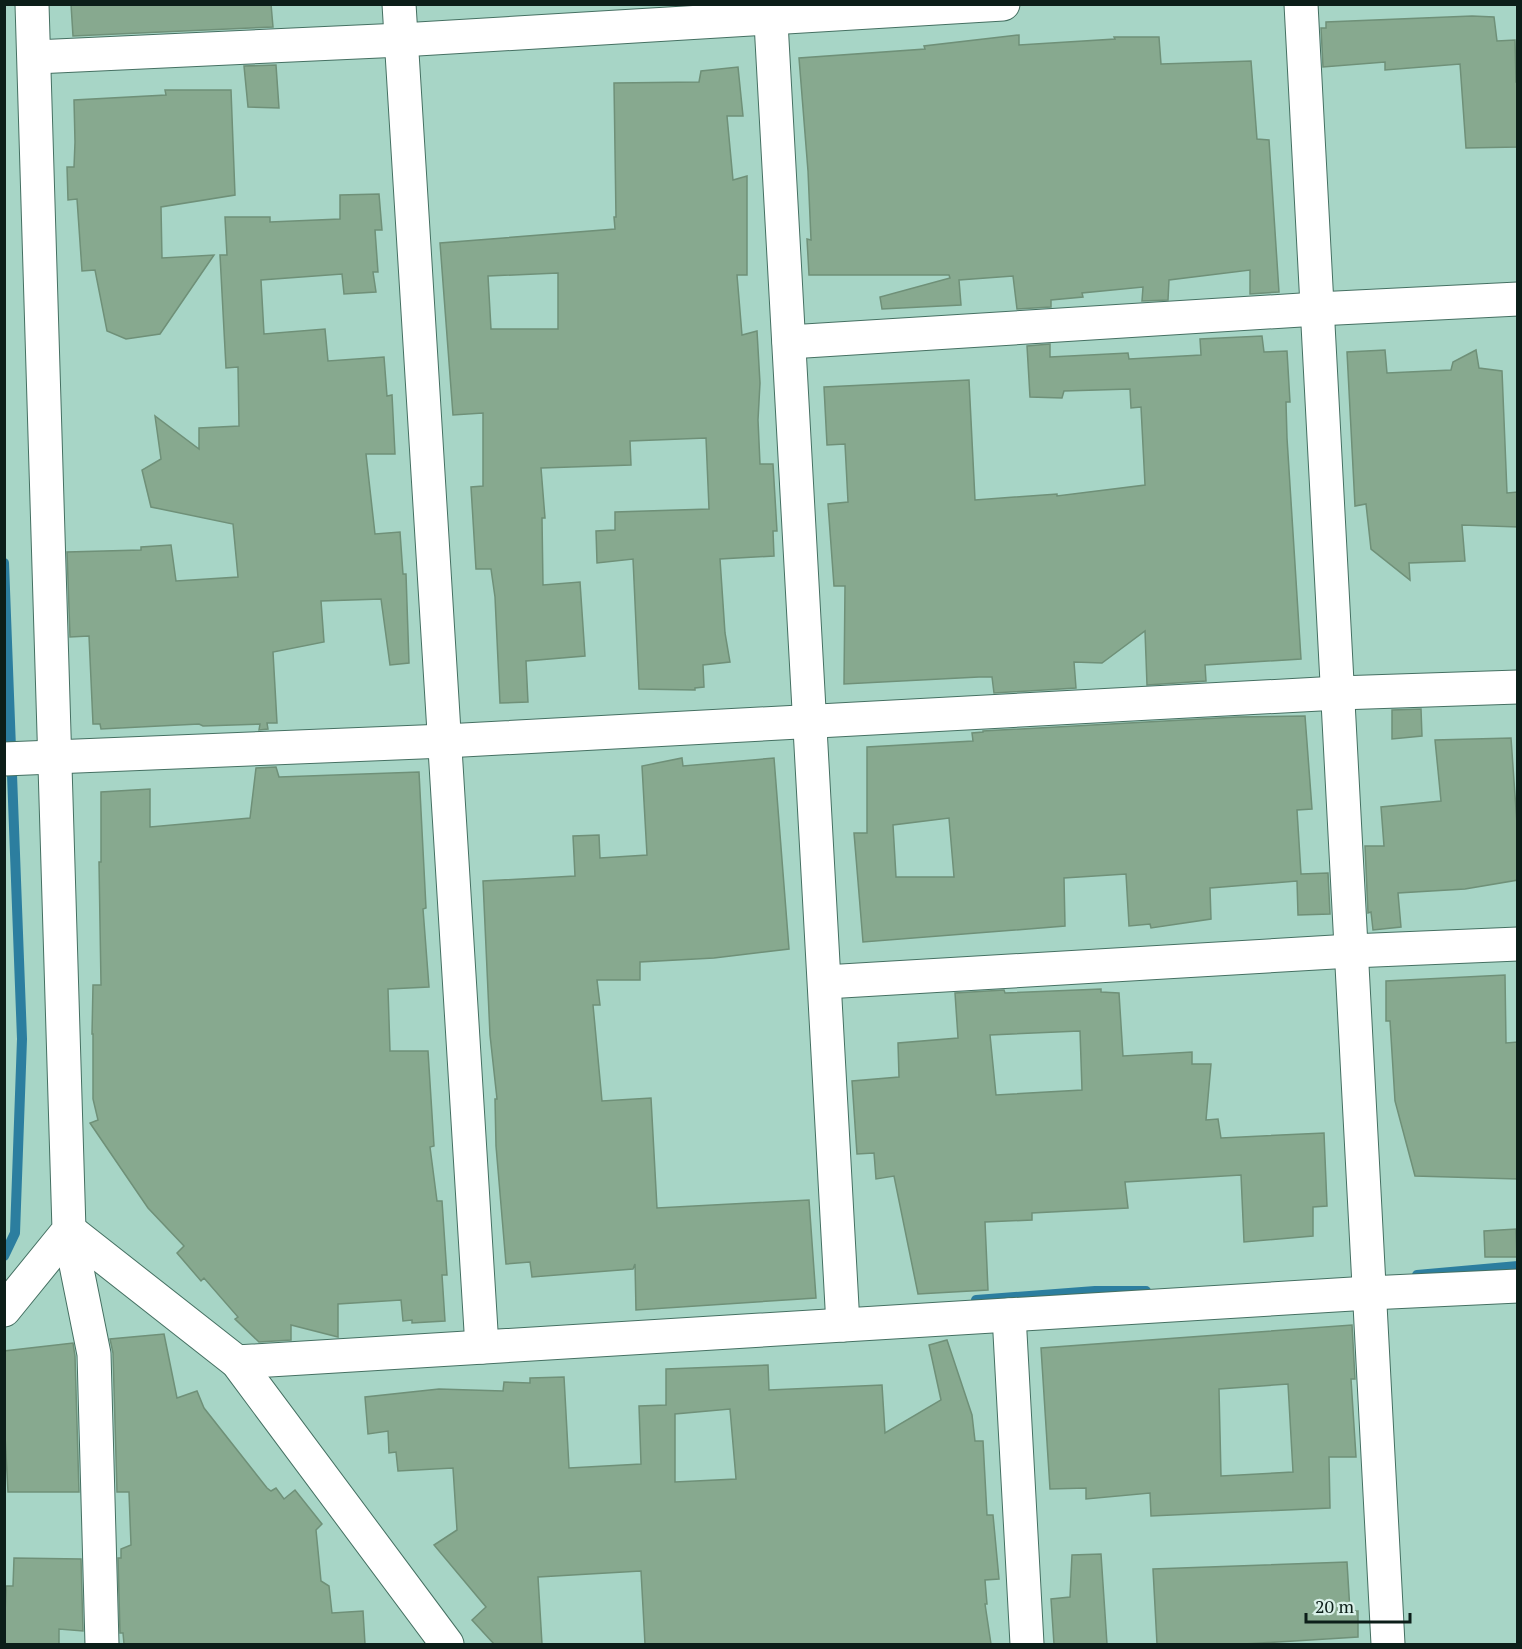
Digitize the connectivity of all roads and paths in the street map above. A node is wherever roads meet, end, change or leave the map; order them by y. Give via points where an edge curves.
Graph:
1 (32, 4) edge
2 (399, 4) edge
3 (1003, 4) edge
4 (1301, 4) edge
5 (771, 11) edge
6 (401, 40) junction
7 (35, 57) junction
8 (1518, 299) edge
9 (1317, 309) junction
10 (789, 342) junction
11 (1518, 687) edge
12 (1338, 693) junction
13 (810, 721) junction
14 (445, 741) junction
15 (55, 758) junction
16 (4, 759) edge
17 (1518, 944) edge
18 (1351, 951) junction
19 (825, 982) junction
20 (69, 1230) junction
21 (1518, 1286) edge
22 (1369, 1293) junction
23 (4, 1310) edge
24 (1009, 1315) junction
25 (843, 1325) junction
26 (482, 1347) junction
27 (237, 1362) junction
28 (102, 1644) edge
29 (447, 1644) edge
30 (1027, 1644) edge
31 (1388, 1644) edge

1 - 7 street
2 - 6 street
3 - 5 street
4 - 9 street
5 - 6 street
5 - 10 street
6 - 7 street
6 - 14 street
7 - 15 street
8 - 9 street
9 - 10 street
9 - 12 street
10 - 13 street
11 - 12 street
12 - 13 street
12 - 18 street
13 - 14 street
13 - 19 street
14 - 15 street
14 - 26 street
15 - 16 street
15 - 20 street
17 - 18 street
18 - 19 street
18 - 22 street
19 - 25 street
20 - 23 street
20 - 27 street
20 - 28 street via 94,1354
21 - 22 street
22 - 24 street
22 - 31 street
24 - 25 street
24 - 30 street
25 - 26 street
26 - 27 street
27 - 29 street

